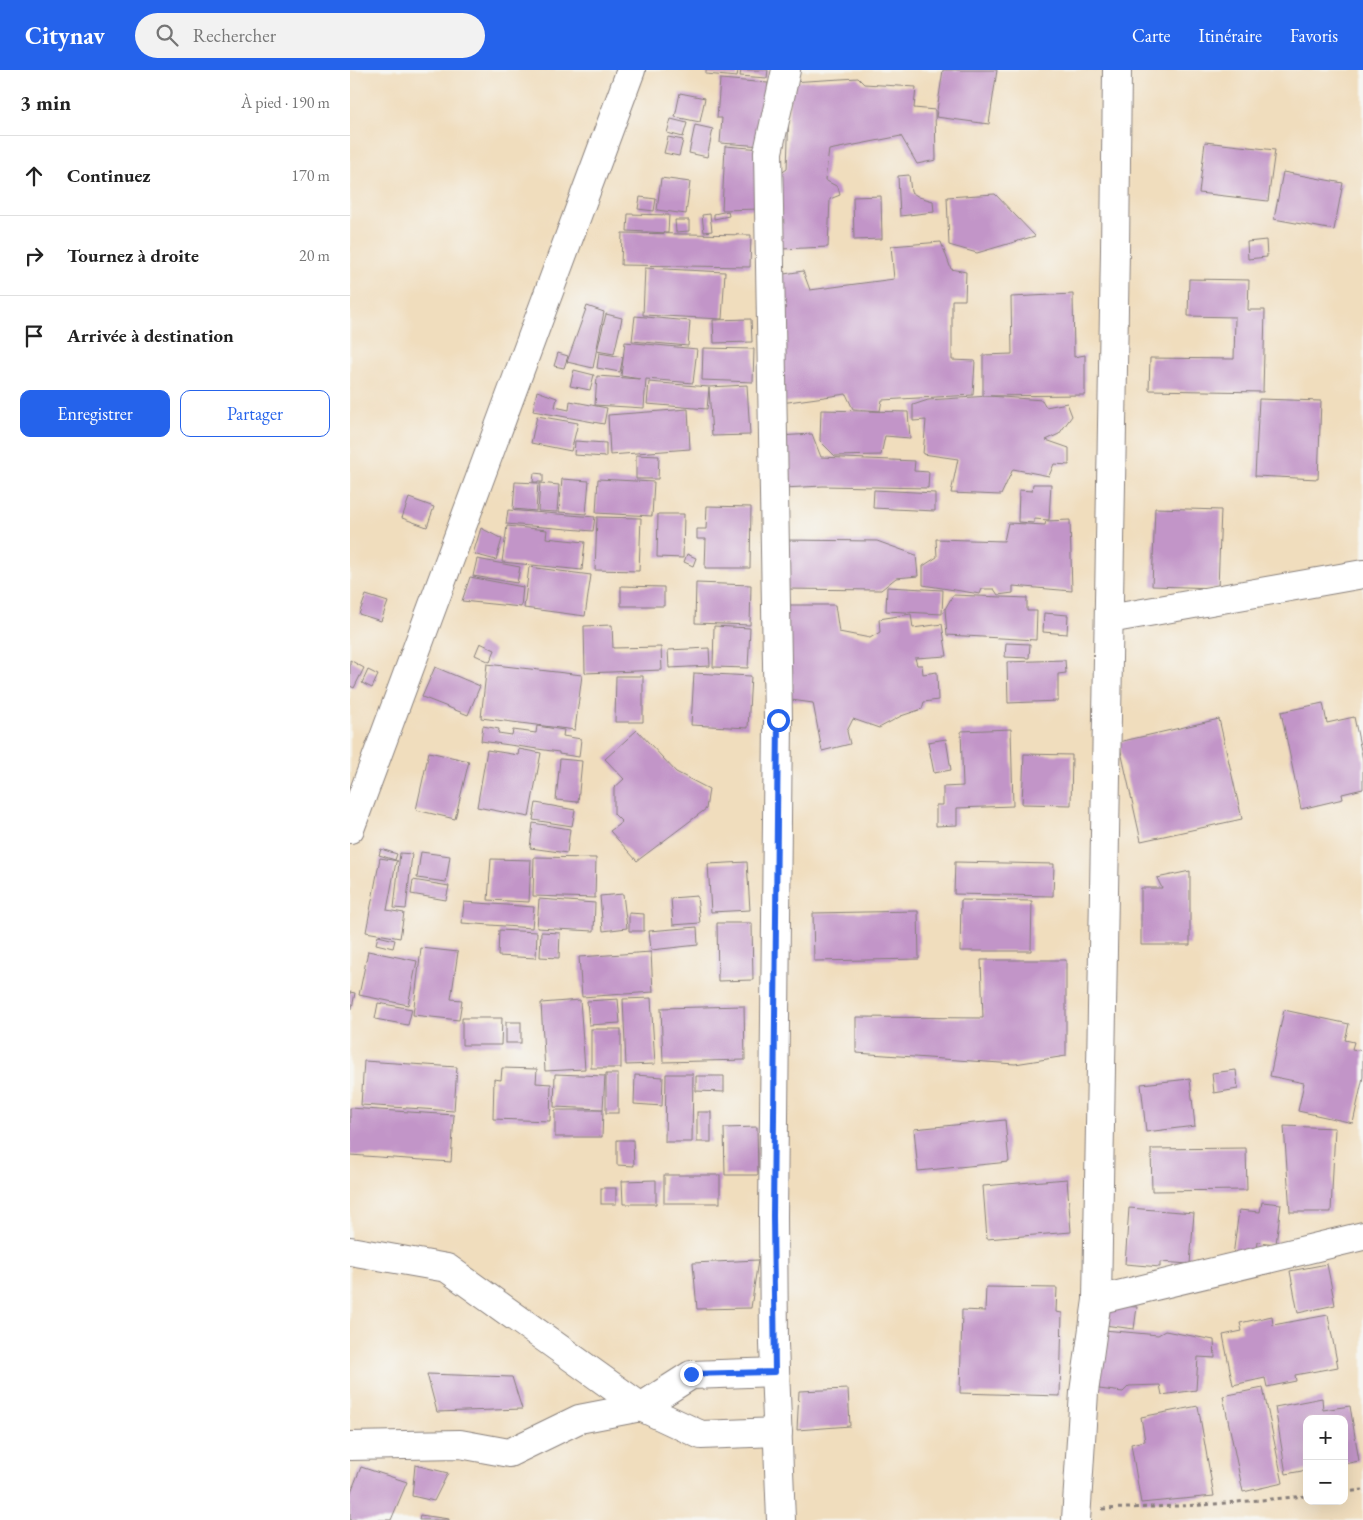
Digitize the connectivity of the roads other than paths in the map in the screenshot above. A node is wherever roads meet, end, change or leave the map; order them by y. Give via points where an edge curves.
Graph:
1 (631, 70) edge
2 (786, 70) edge
3 (1117, 70) edge
4 (1363, 574) edge
5 (1109, 619) junction
6 (350, 829) edge
7 (1363, 1236) edge
8 (350, 1251) edge
9 (1096, 1300) junction
10 (775, 1372) junction
11 (641, 1407) junction
12 (778, 1432) junction
13 (350, 1446) edge
14 (1077, 1515) edge
15 (781, 1520) edge

1 - 6 street
2 - 10 street via 768,152 778,720 773,1216
3 - 5 street
4 - 5 street
5 - 9 street
7 - 9 street
8 - 11 street via 447,1268
9 - 14 street via 1084,1392
10 - 11 street via 691,1374
10 - 12 street
11 - 12 street via 701,1435
11 - 13 street via 579,1419 509,1453 460,1444
12 - 15 street

